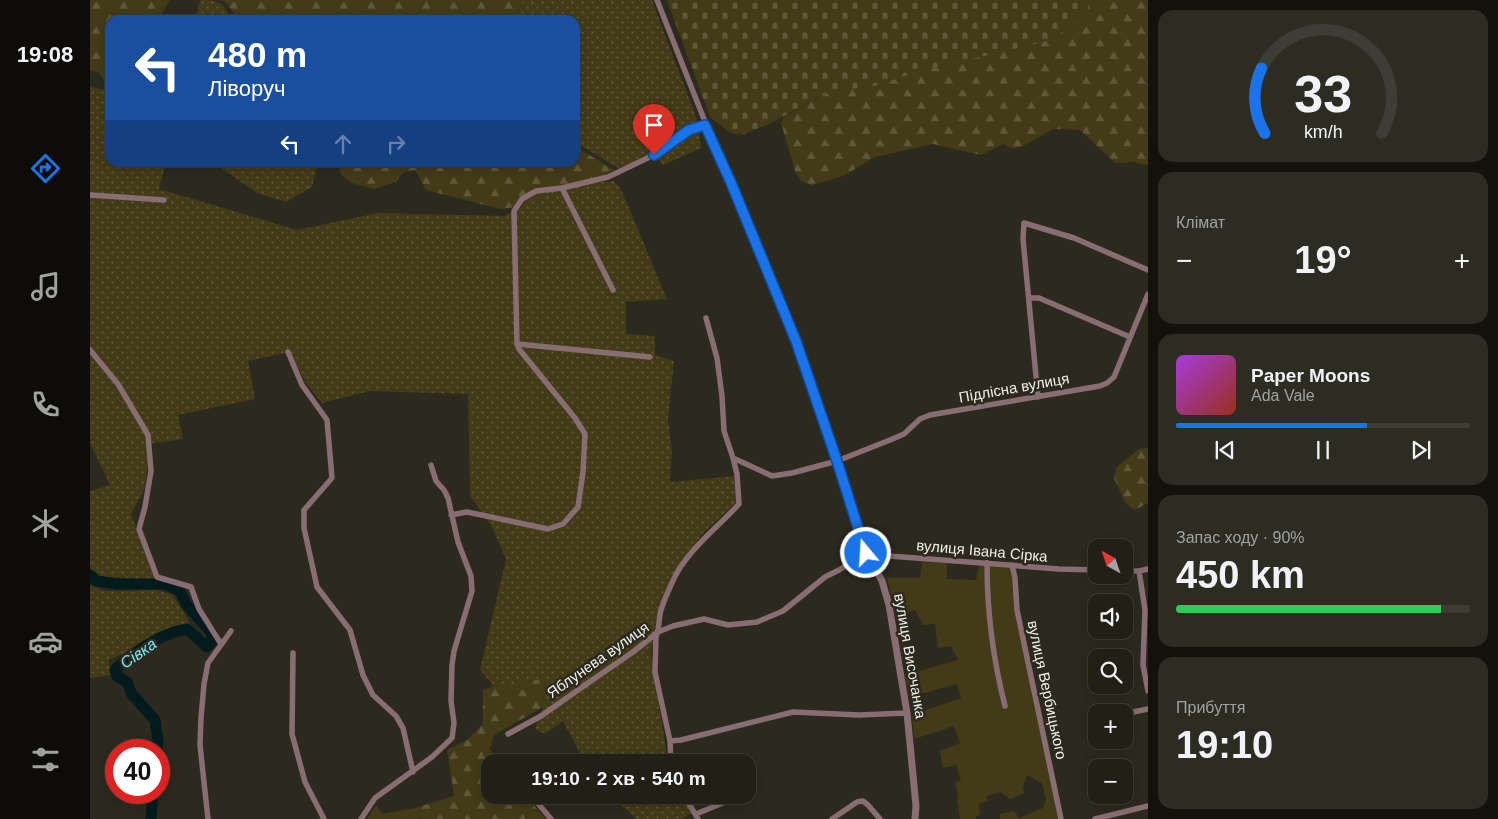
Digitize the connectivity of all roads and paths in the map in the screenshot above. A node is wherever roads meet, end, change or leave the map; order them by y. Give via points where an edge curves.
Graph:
1 (658, 0) edge
2 (705, 125) junction
3 (713, 142) joint
4 (562, 188) junction
5 (90, 195) edge
6 (164, 200) dead end
7 (1148, 270) edge
8 (613, 290) dead end
9 (1148, 294) edge
10 (1029, 298) junction
11 (706, 318) dead end
12 (1130, 337) junction
13 (516, 344) junction
14 (90, 350) edge
15 (288, 352) dead end
16 (650, 357) dead end
17 (1038, 397) junction
18 (733, 458) junction
19 (837, 461) junction
20 (431, 465) dead end
21 (451, 515) junction
22 (866, 553) junction
23 (987, 564) junction
24 (1012, 565) junction
25 (1148, 569) edge
26 (1088, 570) edge
27 (1133, 571) edge
28 (1139, 571) junction
29 (231, 631) dead end
30 (658, 632) junction
31 (222, 644) junction
32 (293, 653) dead end
33 (1148, 691) edge
34 (1005, 706) dead end
35 (1148, 709) edge
36 (1133, 712) edge
37 (907, 713) junction
38 (508, 734) dead end
39 (670, 741) junction
40 (671, 754) edge
41 (413, 772) junction
42 (538, 804) edge
43 (689, 804) edge
44 (724, 804) edge
45 (1148, 806) edge
46 (697, 817) edge
47 (208, 819) edge
48 (324, 819) edge
49 (361, 819) edge
50 (551, 819) edge
51 (832, 819) edge
52 (880, 819) edge
53 (915, 819) edge
54 (1061, 819) edge
55 (1095, 819) edge

1 - 2 street, вулиця Височанка
2 - 3 street, вулиця Височанка
2 - 4 street via 689,130 654,155 608,177
3 - 19 street, вулиця Височанка via 796,341
4 - 8 street
4 - 13 street via 536,191 522,199 514,211
5 - 6 street
7 - 10 street via 1074,238 1024,223 1022,239
9 - 12 street, Підлісна вулиця
10 - 12 street via 1039,298
10 - 17 street
11 - 18 street via 717,358 724,431
12 - 17 street, Підлісна вулиця via 1114,377 1107,383
13 - 16 street
13 - 21 street via 585,434 578,507 563,524 548,529 466,512
14 - 31 street via 118,384 148,434 151,471 139,529 157,577 191,587 199,609
15 - 41 street via 302,385 327,420 332,478 304,510 304,528 317,587 350,630 363,675 373,695 396,716 403,728
17 - 19 street, Підлісна вулиця via 920,419 904,434
18 - 19 street, Підлісна вулиця via 772,476
18 - 30 street via 738,474 739,504 703,539 678,571 661,612
19 - 22 street, вулиця Височанка
20 - 21 street via 436,481 448,498
21 - 41 street via 471,576 472,590 454,651 452,738
22 - 23 street, вулиця Івана Сірка
22 - 30 street, Яблунева вулиця via 824,577 783,611 757,622 728,625 704,619
22 - 37 street, вулиця Височанка via 882,581 889,605
23 - 24 street, вулиця Івана Сірка
23 - 34 street via 991,634
24 - 26 street, вулиця Івана Сірка
24 - 54 street, вулиця Вербицького via 1017,610
25 - 28 street
27 - 28 street
28 - 33 street via 1145,610 1143,664
29 - 31 street
30 - 38 street, Яблунева вулиця via 541,716
30 - 39 street via 655,672
31 - 47 street via 208,663 201,718 200,745
32 - 48 street via 292,734 305,782
35 - 36 street
37 - 39 street via 793,712
37 - 53 street, вулиця Височанка
39 - 40 street
41 - 49 street via 375,798
42 - 50 street
43 - 46 street
44 - 46 street
45 - 55 street
51 - 52 street via 862,801

